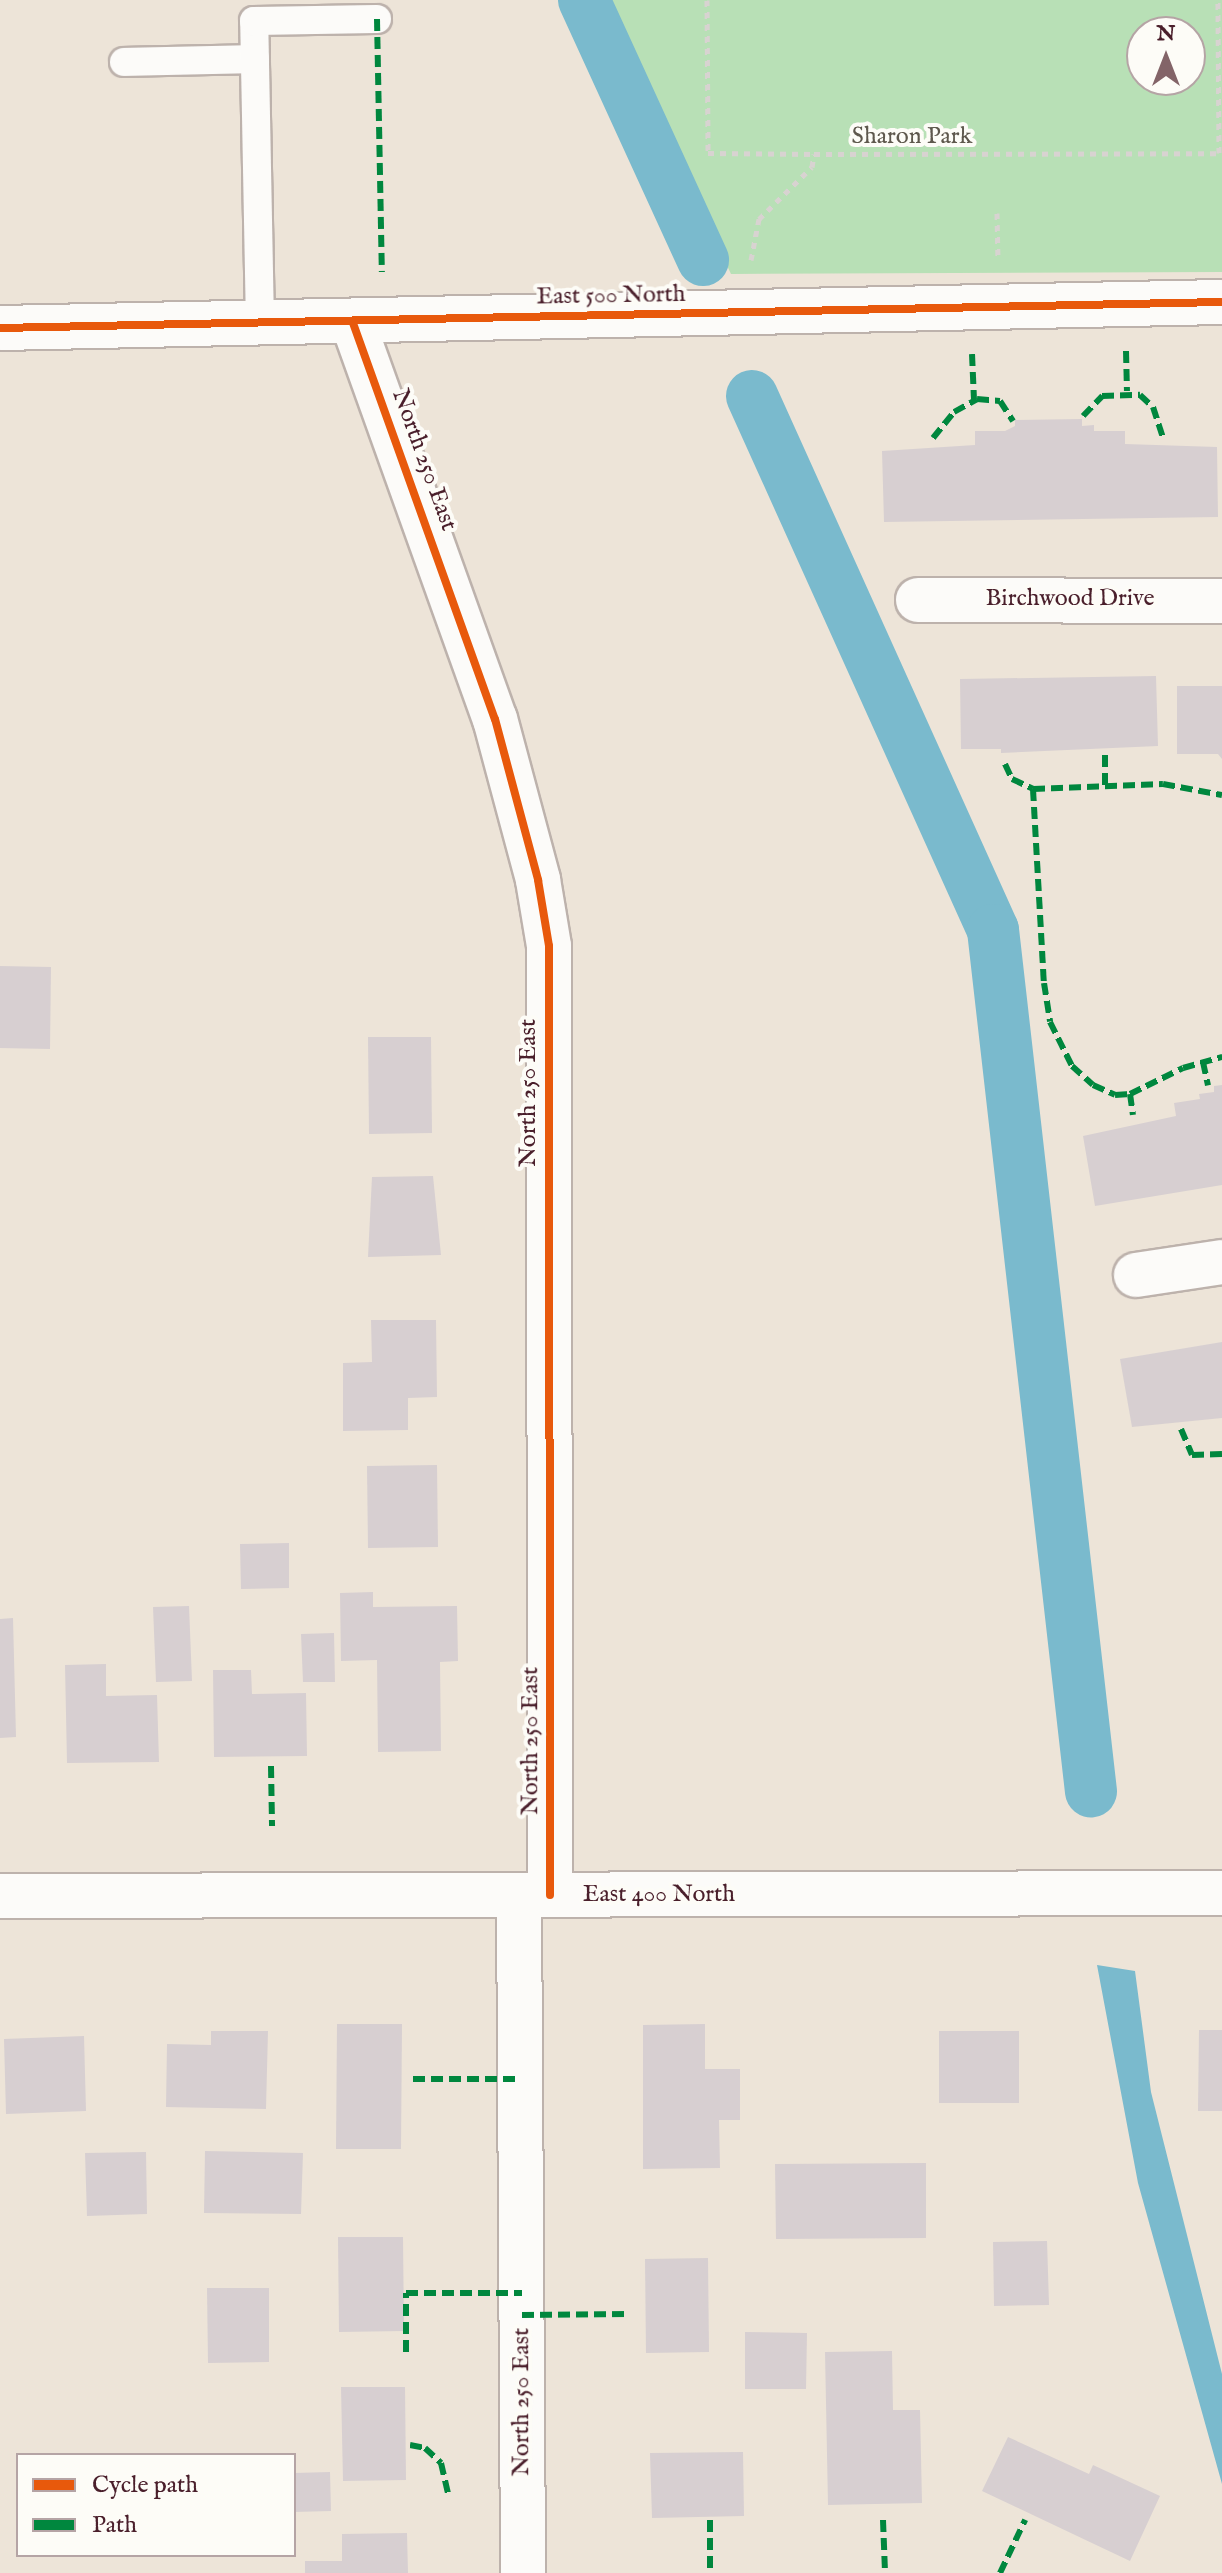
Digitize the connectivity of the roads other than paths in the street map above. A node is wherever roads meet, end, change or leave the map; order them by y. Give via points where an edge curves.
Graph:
1 (377, 19) dead end
2 (255, 59) junction
3 (124, 62) dead end
4 (1222, 302) edge
5 (353, 323) junction
6 (260, 324) junction
7 (0, 328) edge
8 (918, 600) dead end
9 (1222, 601) edge
10 (1222, 1262) edge
11 (1136, 1275) dead end
12 (1222, 1893) edge
13 (534, 1895) junction
14 (0, 1896) edge
15 (523, 2573) edge

1 - 2 lane via 254,21
2 - 3 lane
2 - 6 lane
4 - 5 street, East 500 North
5 - 6 street, East 500 North
5 - 13 street, North 250 East via 495,719 538,880 549,946
6 - 7 street, East 500 North
8 - 9 street, Birchwood Drive
10 - 11 street
12 - 13 street, East 400 North
13 - 14 street, East 400 North
13 - 15 street, North 250 East

